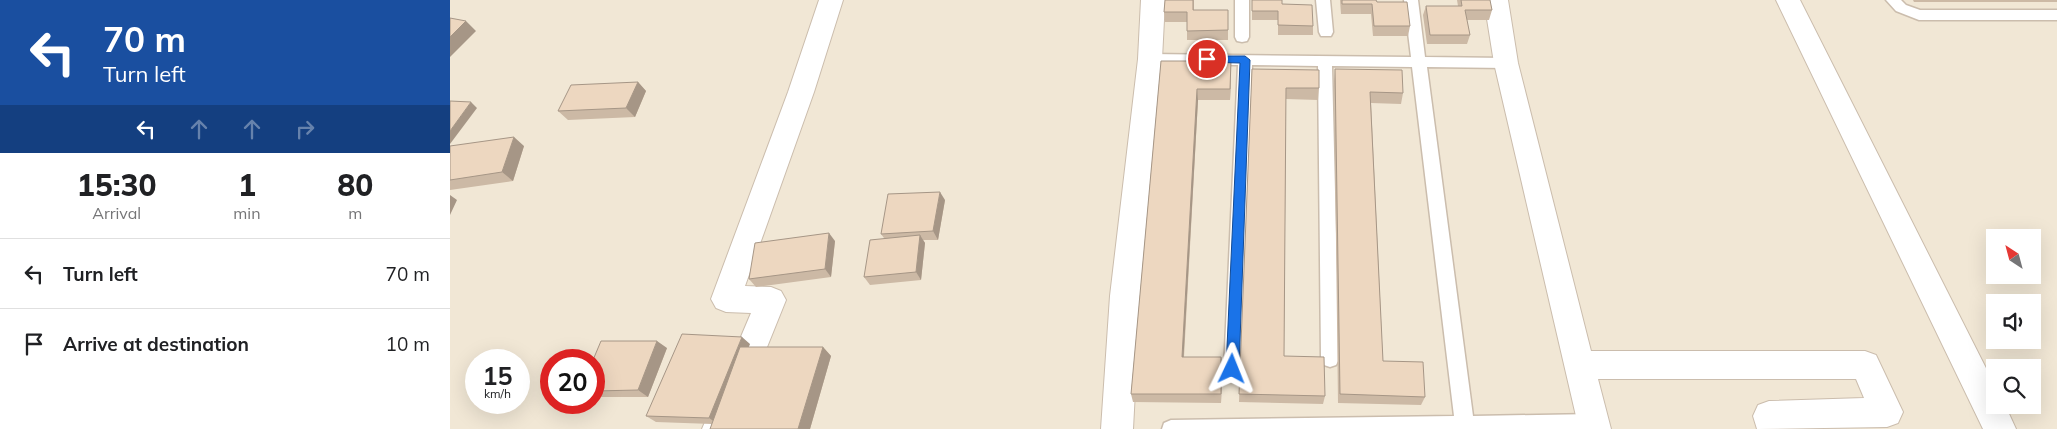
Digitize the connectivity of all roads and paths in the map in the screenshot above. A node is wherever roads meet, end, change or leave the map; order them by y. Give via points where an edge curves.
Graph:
1 (831, 0) edge
2 (1153, 0) edge
3 (1242, 0) edge
4 (1323, 0) edge
5 (1411, 0) edge
6 (1496, 0) edge
7 (1788, 0) edge
8 (1893, 0) edge
9 (2057, 15) edge
10 (1326, 32) dead end
11 (1242, 37) dead end
12 (1150, 58) junction
13 (1245, 60) junction
14 (1325, 61) junction
15 (1419, 62) junction
16 (1506, 64) junction
17 (1330, 359) dead end
18 (1580, 365) junction
19 (1232, 369) dead end
20 (1594, 426) edge
21 (1464, 427) edge
22 (718, 429) edge
23 (1117, 429) edge
24 (1171, 429) edge
25 (1773, 429) edge
26 (2000, 429) edge

1 - 22 street via 726,299 771,300
2 - 12 street
3 - 11 lane
4 - 10 lane
5 - 15 lane
6 - 16 street
7 - 26 street
8 - 9 lane via 1901,8 1919,15
12 - 13 lane
12 - 23 street via 1124,296
13 - 14 lane
13 - 19 lane
14 - 15 lane
14 - 17 lane
15 - 16 lane
15 - 21 lane
16 - 18 street
18 - 20 street
18 - 25 street via 1865,365 1887,412 1769,416
20 - 21 lane
21 - 24 lane

